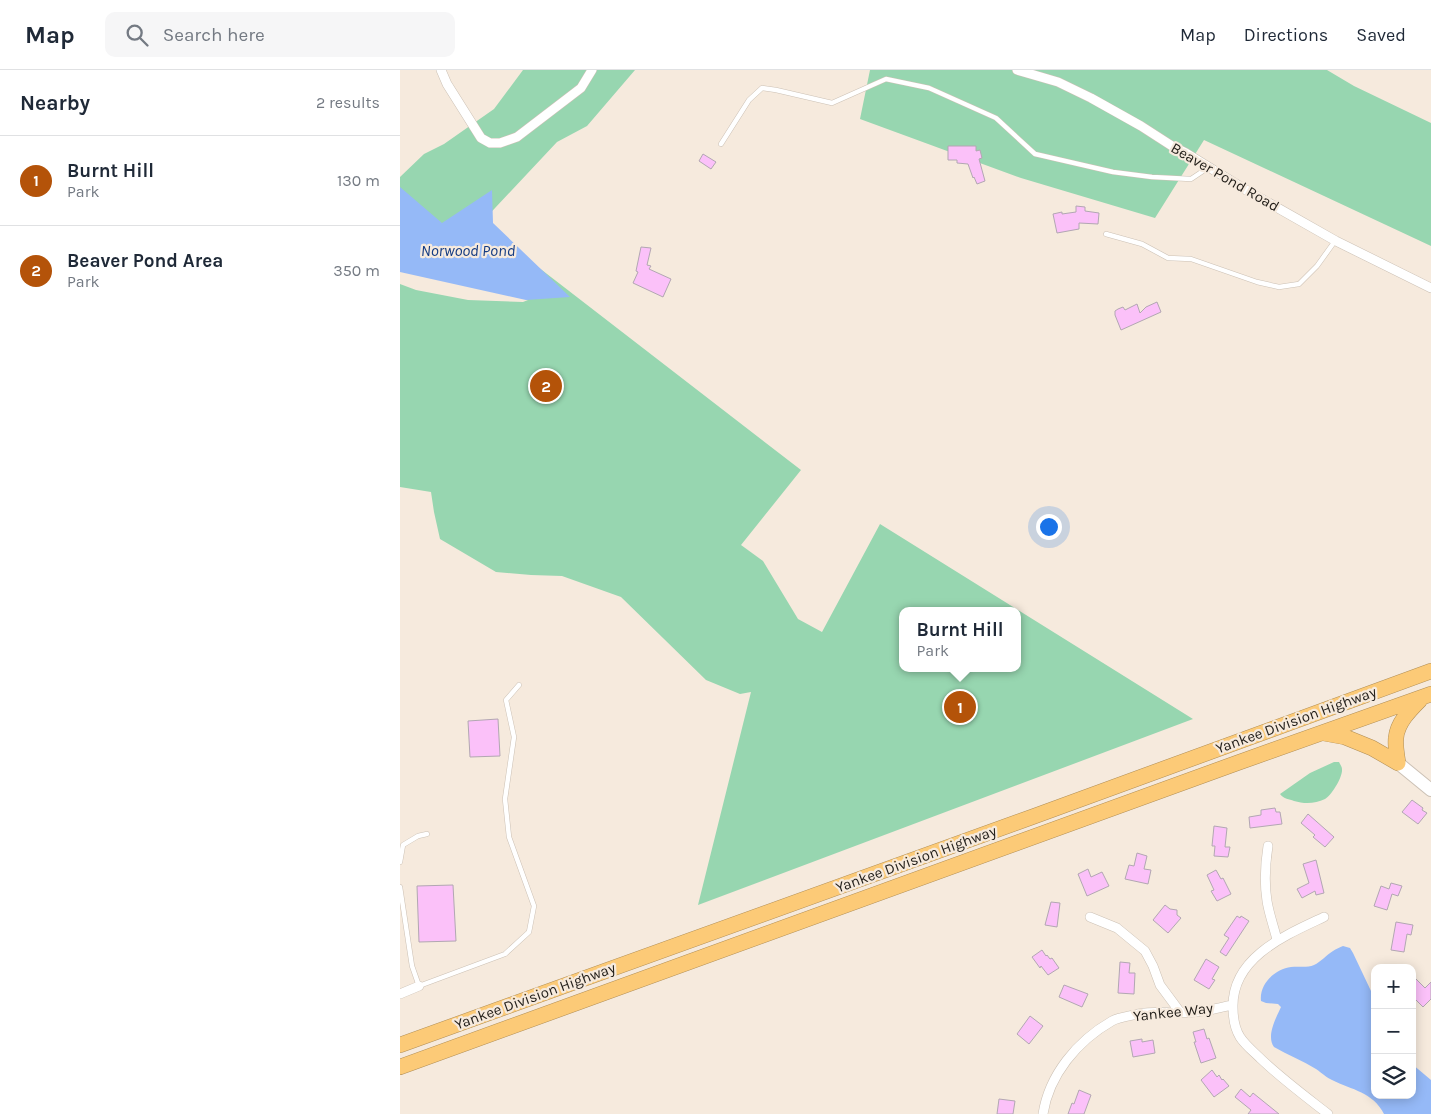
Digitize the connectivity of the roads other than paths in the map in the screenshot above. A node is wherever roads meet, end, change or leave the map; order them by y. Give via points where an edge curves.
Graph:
1 (440, 70) edge
2 (592, 70) edge
3 (1017, 70) edge
4 (721, 144) dead end
5 (1209, 167) junction
6 (1106, 234) dead end
7 (1336, 241) junction
8 (1431, 288) edge
9 (1431, 671) edge
10 (520, 684) dead end
11 (1426, 696) edge
12 (1321, 733) junction
13 (1398, 763) junction
14 (1431, 790) edge
15 (426, 834) dead end
16 (1268, 846) dead end
17 (400, 862) edge
18 (400, 887) edge
19 (1090, 917) dead end
20 (1324, 917) dead end
21 (1277, 940) junction
22 (419, 986) junction
23 (400, 994) edge
24 (1233, 1005) junction
25 (1180, 1012) junction
26 (400, 1045) edge
27 (400, 1066) edge
28 (1043, 1114) edge
29 (1328, 1114) edge

1 - 2 street via 481,138 490,143 500,143 517,137 581,88
3 - 5 street, Beaver Pond Road via 1058,82 1091,98
4 - 5 lane via 749,100 762,88 832,103 886,79 929,88 996,118 1035,154 1113,172 1152,177 1191,179
5 - 7 street, Beaver Pond Road
6 - 7 lane via 1142,244 1168,258 1191,260 1279,287 1299,284
7 - 8 street, Beaver Pond Road
9 - 26 highway, Yankee Division Highway
10 - 22 lane via 506,700 514,737 504,799 509,837 534,906 529,932 505,954
11 - 12 highway, Yankee Division Highway
11 - 13 highway via 1407,713 1399,726 1396,738
12 - 13 highway via 1345,737
12 - 27 highway, Yankee Division Highway
13 - 14 main road
15 - 17 lane via 404,845
16 - 21 street via 1265,884
18 - 22 lane via 412,966
19 - 25 street via 1117,928 1145,951 1160,985
20 - 21 street
21 - 24 street via 1253,959 1240,977
22 - 23 street
24 - 25 street, Yankee Way
24 - 29 street via 1239,1036 1281,1078
25 - 28 street, Yankee Way via 1140,1014 1113,1020 1086,1040 1052,1083

